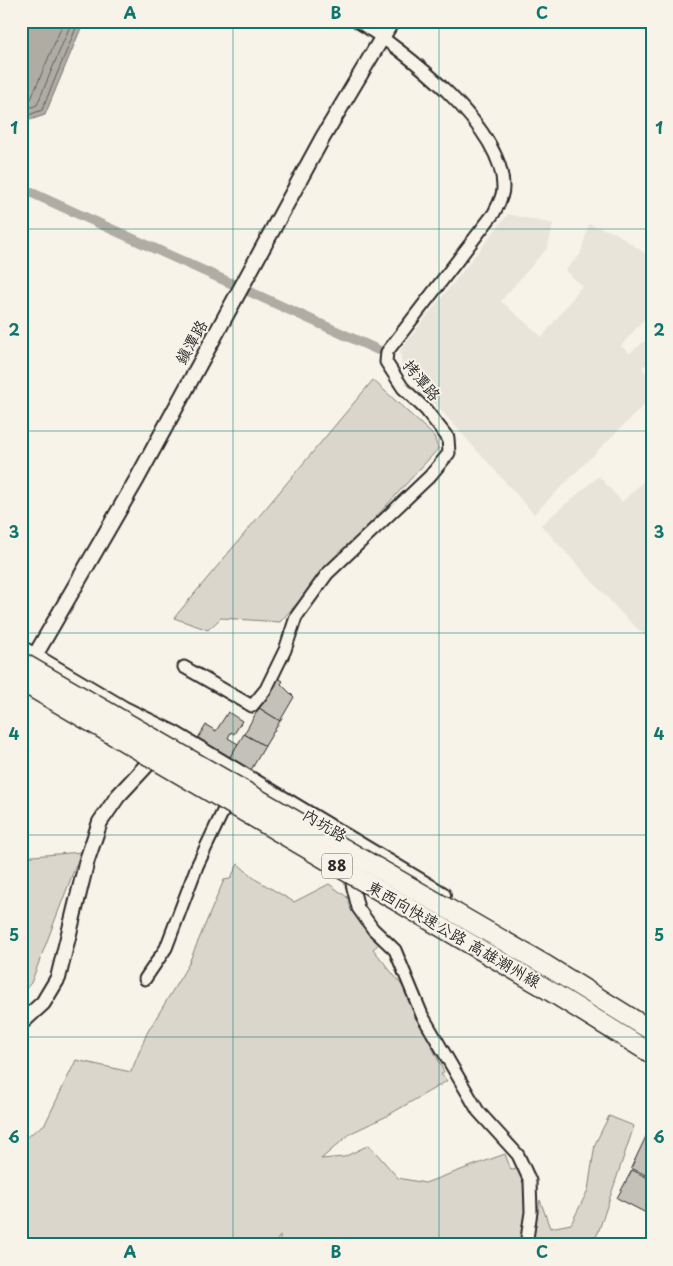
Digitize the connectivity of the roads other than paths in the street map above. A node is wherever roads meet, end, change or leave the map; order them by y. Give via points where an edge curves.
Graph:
1 (357, 21) edge
2 (392, 21) edge
3 (381, 36) junction
4 (26, 656) edge
5 (184, 667) dead end
6 (21, 680) edge
7 (21, 691) edge
8 (175, 735) junction
9 (150, 761) junction
10 (225, 807) junction
11 (352, 884) junction
12 (145, 979) dead end
13 (652, 1022) edge
14 (21, 1023) edge
15 (652, 1031) edge
16 (652, 1054) edge
17 (652, 1063) edge
18 (526, 1245) edge

1 - 3 street, 拷潭路
2 - 3 street, 鎮潭路
3 - 4 street, 鎮潭路 via 137,479
3 - 5 street, 拷潭路 via 471,114 500,169 503,189 494,213 387,352 386,362 403,388 448,438 449,453 430,476 327,574 296,617 285,650 266,689 252,706
4 - 6 street, 鎮潭路
4 - 8 main road, 內坑路
4 - 15 highway, 東西向快速公路 高雄潮州線 / 88, bridge
6 - 16 highway, 東西向快速公路 高雄潮州線 / 88, bridge
7 - 9 main road
8 - 9 street
8 - 13 main road, 內坑路
9 - 10 main road
9 - 14 street via 118,796 100,822 87,860 58,978 43,1003
10 - 11 main road
10 - 12 street via 197,866 166,948
11 - 17 main road
11 - 18 street via 358,908 373,929 395,950 422,1014 478,1110 518,1155 530,1181 531,1212

